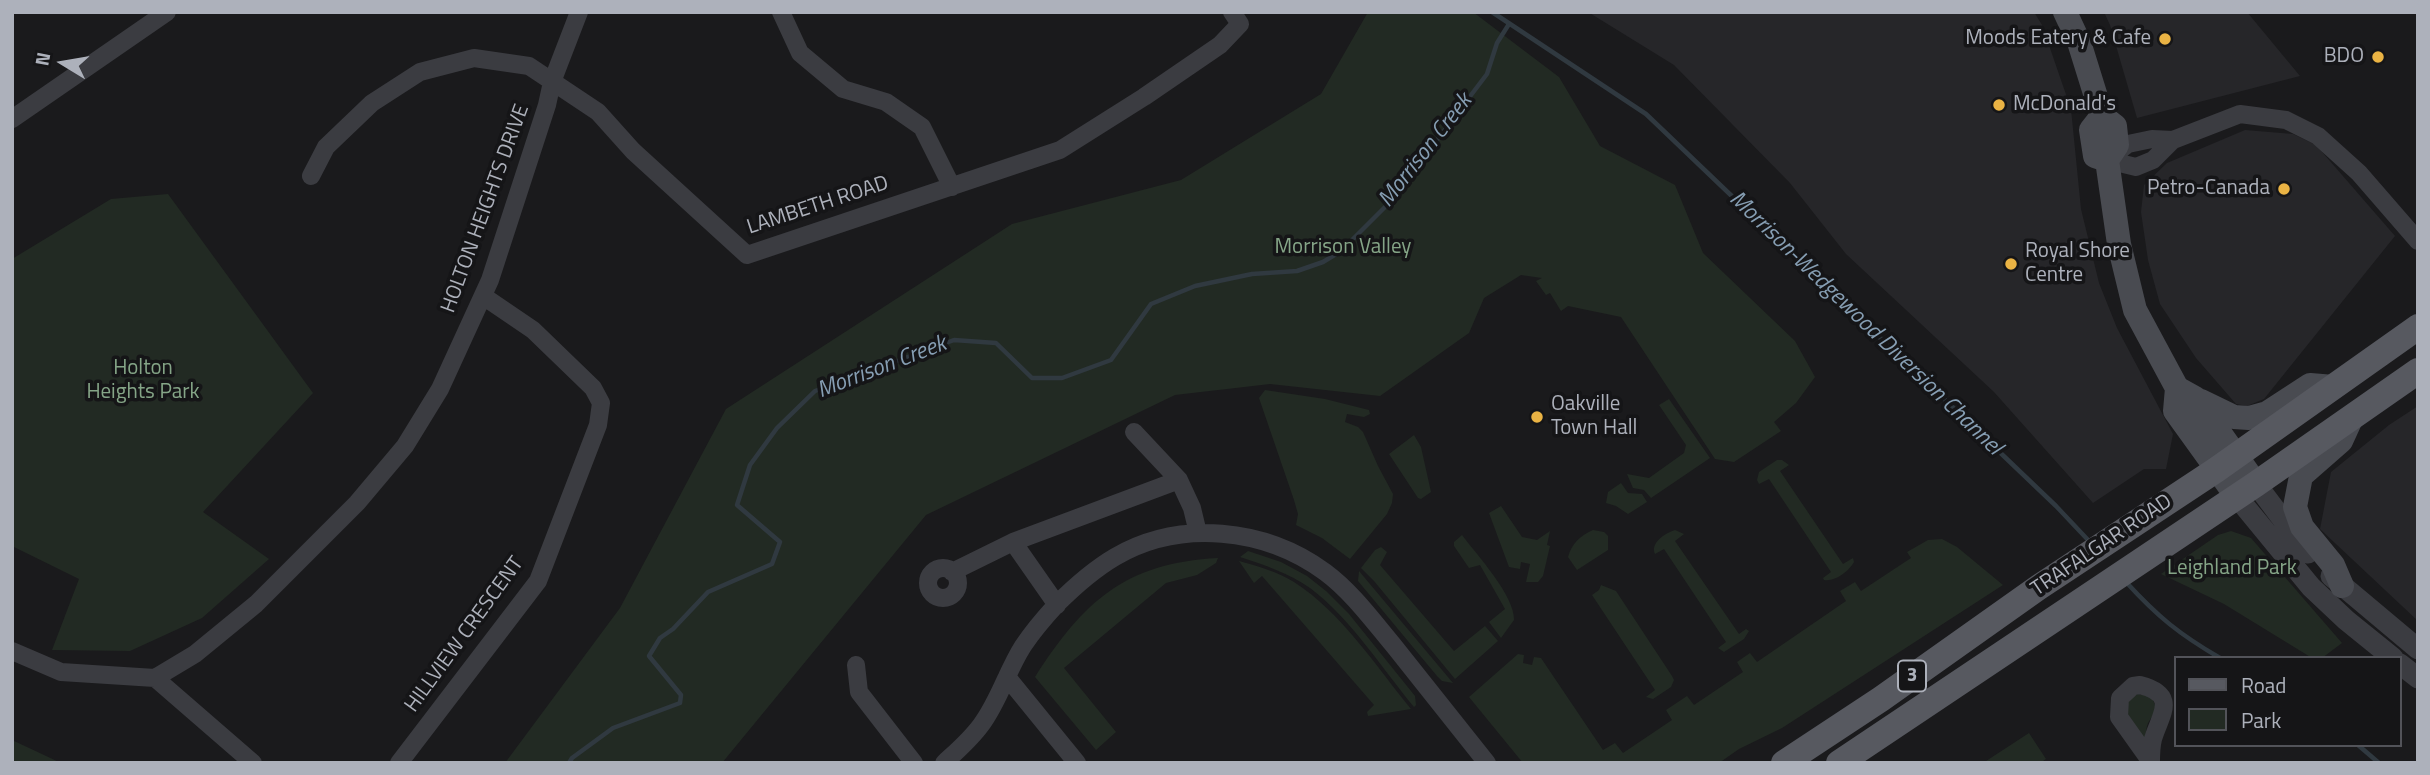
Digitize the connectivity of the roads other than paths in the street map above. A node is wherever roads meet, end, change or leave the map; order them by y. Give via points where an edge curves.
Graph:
1 (167, 12) edge
2 (579, 12) edge
3 (781, 12) edge
4 (2065, 12) edge
5 (1236, 18) edge
6 (552, 82) junction
7 (12, 119) edge
8 (2107, 160) junction
9 (311, 176) dead end
10 (952, 187) junction
11 (2418, 241) edge
12 (483, 296) junction
13 (2418, 327) edge
14 (2418, 371) edge
15 (2334, 387) junction
16 (2186, 393) junction
17 (2352, 417) junction
18 (1134, 432) dead end
19 (2226, 463) junction
20 (1179, 480) junction
21 (2246, 491) junction
22 (1198, 533) junction
23 (1013, 542) junction
24 (952, 572) dead end
25 (2342, 586) junction
26 (1056, 605) junction
27 (2418, 649) edge
28 (12, 651) edge
29 (2391, 656) edge
30 (856, 665) dead end
31 (2402, 666) edge
32 (1007, 677) junction
33 (155, 678) junction
34 (2418, 678) edge
35 (253, 763) edge
36 (399, 763) edge
37 (915, 763) edge
38 (944, 763) edge
39 (1077, 763) edge
40 (1487, 763) edge
41 (1784, 763) edge
42 (1839, 763) edge

1 - 7 street
2 - 6 street, HOLTON HEIGHTS DRIVE
3 - 10 street via 800,53 843,89 886,102 922,127
4 - 8 main road via 2102,116 2091,130 2095,156
5 - 10 street, LAMBETH ROAD via 1220,45 1060,150
6 - 9 street, LAMBETH ROAD via 529,66 474,58 420,72 372,103 335,138
6 - 10 street, LAMBETH ROAD via 598,111 633,151 747,255
6 - 12 street, HOLTON HEIGHTS DRIVE
8 - 11 street via 2136,167 2153,160 2173,140 2241,114 2286,120 2318,136 2359,173
8 - 16 main road via 2119,244 2135,310
12 - 33 street, HOLTON HEIGHTS DRIVE via 440,389 405,446 357,503 256,604 195,654
12 - 36 street, HILLVIEW CRESCENT via 533,330 593,388 601,403 598,425 538,581
13 - 15 main road, TRAFALGAR ROAD / 3
14 - 17 main road, TRAFALGAR ROAD / 3
15 - 16 main road via 2310,385 2249,418 2234,417
15 - 19 main road, TRAFALGAR ROAD / 3
16 - 19 main road
17 - 21 main road, TRAFALGAR ROAD / 3
17 - 25 main road via 2341,441 2301,476 2295,508 2302,527 2333,565
18 - 20 street
19 - 21 main road
19 - 41 main road, TRAFALGAR ROAD / 3
20 - 22 street
20 - 23 street
21 - 25 street
21 - 29 street via 2311,587
21 - 42 main road, TRAFALGAR ROAD / 3
22 - 26 street via 1162,538 1115,557
22 - 40 street via 1233,535 1282,547 1326,573 1369,616
23 - 24 street
23 - 26 street
25 - 27 street
26 - 32 street via 1023,647
28 - 33 street via 61,672
30 - 37 street via 859,692
31 - 34 street
32 - 38 street via 982,724
32 - 39 street
33 - 35 street

